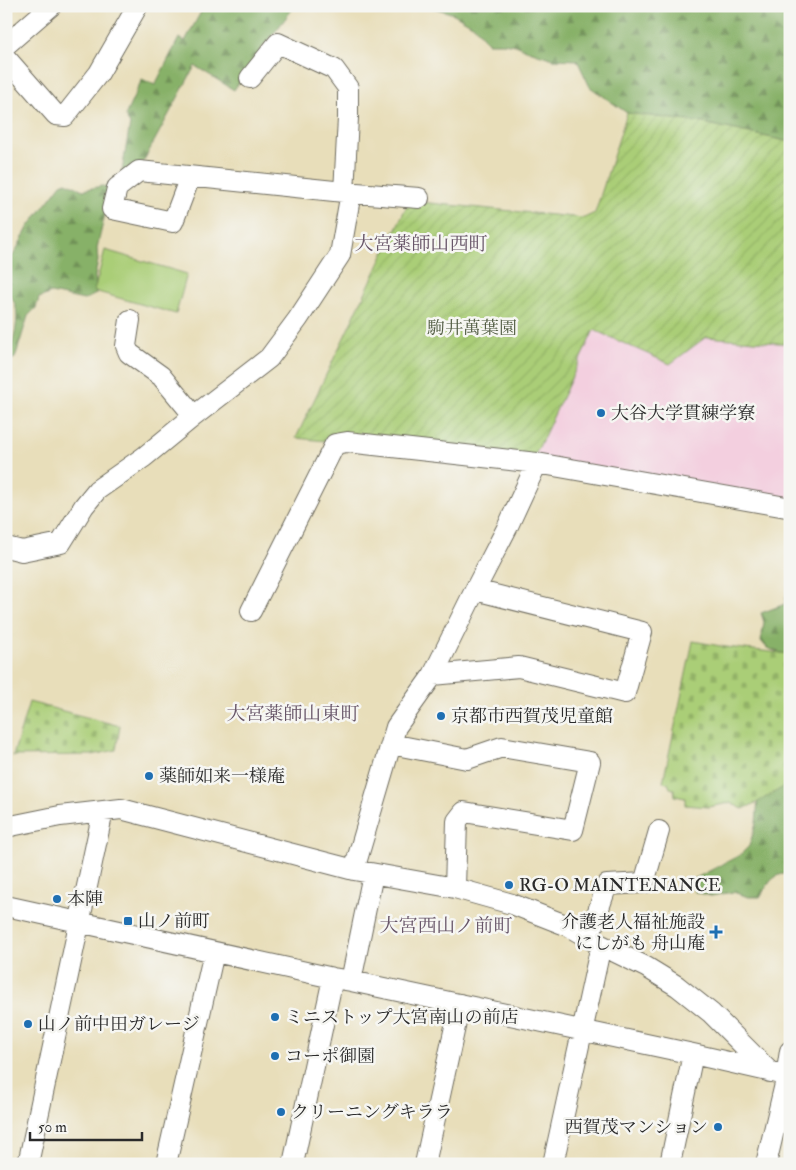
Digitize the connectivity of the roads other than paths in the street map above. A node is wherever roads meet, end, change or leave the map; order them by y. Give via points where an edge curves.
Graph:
1 (51, 6) edge
2 (137, 6) edge
3 (6, 45) edge
4 (6, 58) edge
5 (250, 78) dead end
6 (190, 177) dead end
7 (348, 192) junction
8 (419, 198) dead end
9 (130, 320) dead end
10 (194, 416) junction
11 (537, 464) junction
12 (786, 507) dead end
13 (6, 547) edge
14 (475, 590) junction
15 (251, 611) dead end
16 (433, 675) junction
17 (391, 744) junction
18 (103, 811) junction
19 (6, 827) edge
20 (659, 831) dead end
21 (363, 872) junction
22 (455, 888) junction
23 (6, 906) edge
24 (80, 922) junction
25 (595, 941) junction
26 (214, 952) junction
27 (342, 980) junction
28 (460, 1004) junction
29 (582, 1030) junction
30 (790, 1051) edge
31 (693, 1054) junction
32 (782, 1074) edge
33 (28, 1164) edge
34 (166, 1164) edge
35 (293, 1164) edge
36 (425, 1164) edge
37 (553, 1164) edge
38 (670, 1164) edge
39 (766, 1164) edge

1 - 3 street via 25,19
2 - 4 street via 99,73 65,116 56,115
5 - 7 street via 278,43 334,69 348,88
6 - 7 street
7 - 8 street
7 - 10 street via 340,255 298,319 269,358
9 - 10 street via 126,346 129,353 161,376
10 - 13 street via 97,490 61,543 22,551
11 - 12 street
11 - 14 street
11 - 15 street via 347,442 335,444
14 - 16 street
14 - 16 street via 642,632 625,694 519,667
16 - 17 street via 396,727
17 - 21 street
17 - 22 street via 467,759 502,747 590,762 573,830 464,812 457,821
18 - 19 street
18 - 21 street via 120,810
18 - 24 street
20 - 25 street via 644,883 607,885
21 - 22 street
21 - 27 street
22 - 25 street via 512,904 568,926
23 - 24 street
24 - 26 street
24 - 33 street
25 - 29 street
25 - 32 street via 677,986
26 - 27 street
26 - 34 street
27 - 28 street
27 - 35 street
28 - 29 street
28 - 36 street
29 - 31 street
29 - 37 street
30 - 32 street
31 - 32 street
31 - 38 street
32 - 39 street via 785,1084

